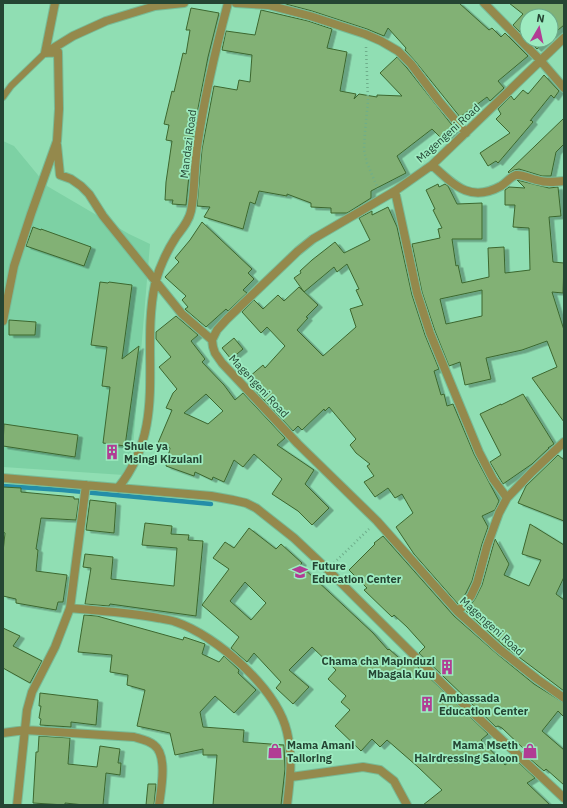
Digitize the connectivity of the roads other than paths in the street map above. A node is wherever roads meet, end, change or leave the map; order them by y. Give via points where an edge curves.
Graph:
1 (55, 3) edge
2 (184, 3) edge
3 (228, 3) edge
4 (236, 3) edge
5 (484, 3) edge
6 (564, 38) edge
7 (45, 53) junction
8 (540, 60) junction
9 (564, 88) edge
10 (3, 97) edge
11 (466, 133) junction
12 (57, 141) junction
13 (432, 165) junction
14 (564, 181) edge
15 (395, 191) junction
16 (156, 282) junction
17 (3, 321) edge
18 (212, 340) junction
19 (564, 442) edge
20 (3, 478) edge
21 (86, 484) junction
22 (118, 488) junction
23 (507, 498) junction
24 (70, 608) junction
25 (458, 612) junction
26 (564, 698) edge
27 (25, 730) junction
28 (3, 733) edge
29 (291, 777) junction
30 (564, 798) edge
31 (17, 805) edge
32 (159, 805) edge
33 (287, 805) edge
34 (407, 805) edge

1 - 7 street
2 - 7 street via 155,6 106,21 73,36
3 - 16 street, Mandazi Road via 204,104 191,213 170,248
4 - 11 street via 268,5 310,16 381,41 398,51 411,64
5 - 8 street
6 - 8 street, Magengeni Road
7 - 10 lane via 21,75
7 - 12 street via 58,52
8 - 9 street
8 - 11 street, Magengeni Road
11 - 13 street, Magengeni Road
12 - 16 street via 60,175 76,182 89,194 103,216
12 - 17 street via 14,266
13 - 14 street via 453,184 477,194 500,186 516,175 553,183
13 - 15 street, Magengeni Road
15 - 18 street, Magengeni Road via 313,239 298,251 227,319
15 - 23 street via 417,293 430,333 479,452 493,479
16 - 18 street via 182,314
16 - 22 street, Mandazi Road via 151,305 150,394 145,436 137,458
18 - 25 street, Magengeni Road via 215,353 240,383 377,522
19 - 23 street
20 - 21 street
21 - 22 street
21 - 24 street
22 - 30 street via 211,496 246,503 256,508 327,569 455,696
23 - 25 street via 487,546 477,583 471,596
24 - 27 street via 55,647 32,692
24 - 29 street via 127,613 176,622 208,638 230,654 252,675 280,711 291,756
25 - 26 street, Magengeni Road via 499,649
27 - 28 street
27 - 31 street
27 - 32 street via 134,737 155,745 162,757 163,768
29 - 33 street
29 - 34 street via 363,767 380,770 394,781

